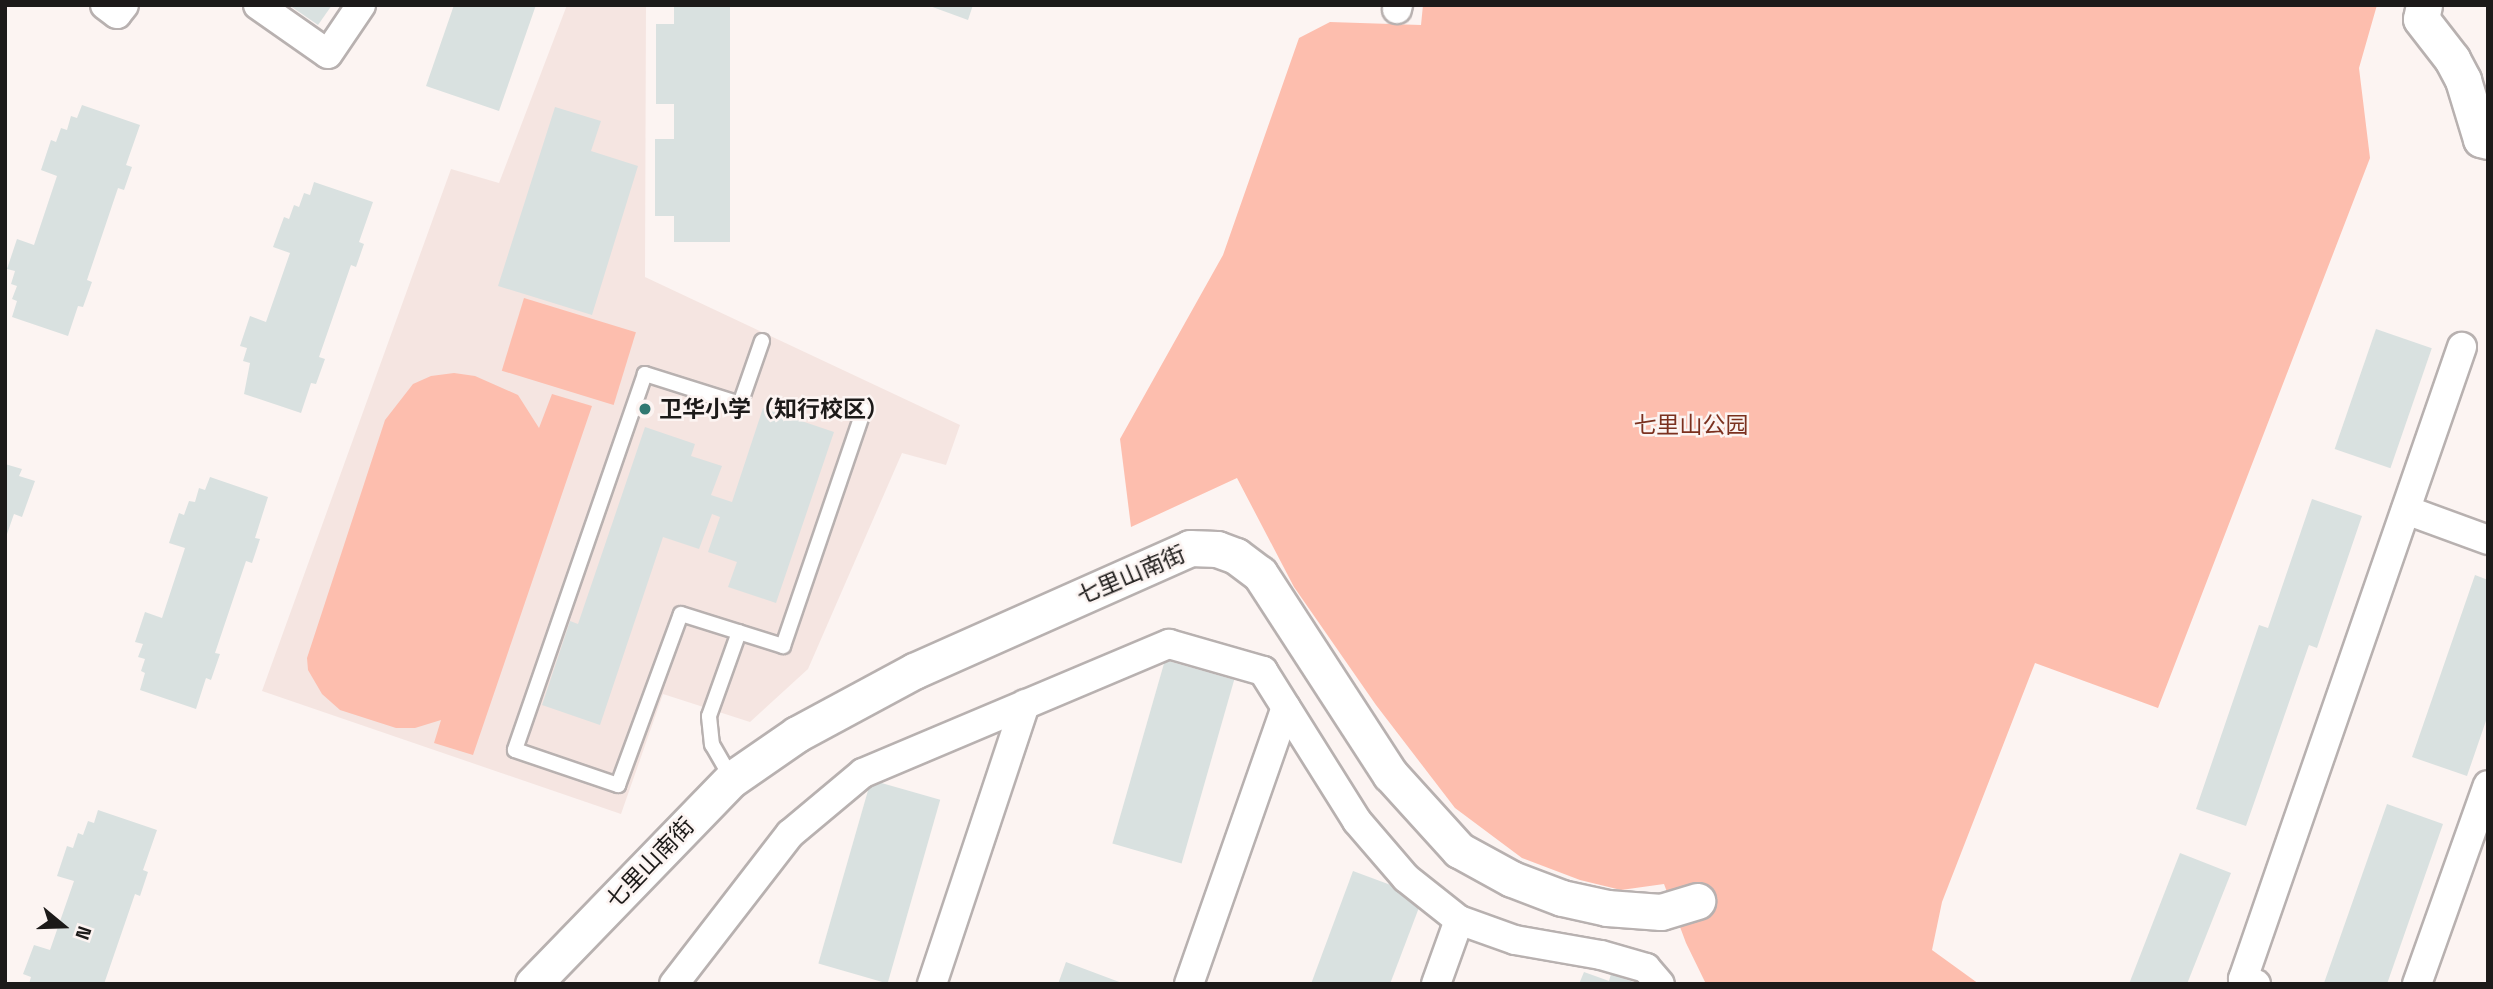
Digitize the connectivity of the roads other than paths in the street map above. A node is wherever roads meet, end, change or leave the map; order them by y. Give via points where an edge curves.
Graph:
1 (105, 5) edge
2 (124, 5) edge
3 (258, 5) edge
4 (361, 5) edge
5 (2424, 5) edge
6 (2486, 133) edge
7 (762, 341) dead end
8 (2462, 346) dead end
9 (864, 409) dead end
10 (2406, 510) junction
11 (2488, 540) edge
12 (740, 632) junction
13 (1025, 704) junction
14 (1286, 707) junction
15 (732, 779) junction
16 (2488, 785) edge
17 (1697, 901) dead end
18 (1459, 920) junction
19 (543, 980) edge
20 (674, 984) edge
21 (932, 984) edge
22 (1189, 984) edge
23 (1436, 984) edge
24 (1660, 984) edge
25 (2256, 984) edge
26 (2417, 984) edge

1 - 2 street via 117,14
3 - 4 street via 328,54
5 - 6 street via 2421,19 2452,60
7 - 12 lane via 740,404 645,374 515,750 618,785 681,614
8 - 10 street
9 - 12 lane via 783,646
10 - 11 street
10 - 25 street via 2243,979
12 - 15 lane via 709,716 712,745
13 - 14 street via 1169,644 1263,671
13 - 20 street via 863,773 790,834
13 - 21 street
14 - 18 street via 1357,821 1406,878
14 - 22 street
15 - 17 street, 七里山南街 via 797,734 915,671 1190,548 1217,549 1237,556 1261,574 1390,774 1459,850 1512,880 1607,908 1661,912
15 - 19 street, 七里山南街
16 - 26 street
18 - 23 street
18 - 24 street via 1515,940 1646,968

